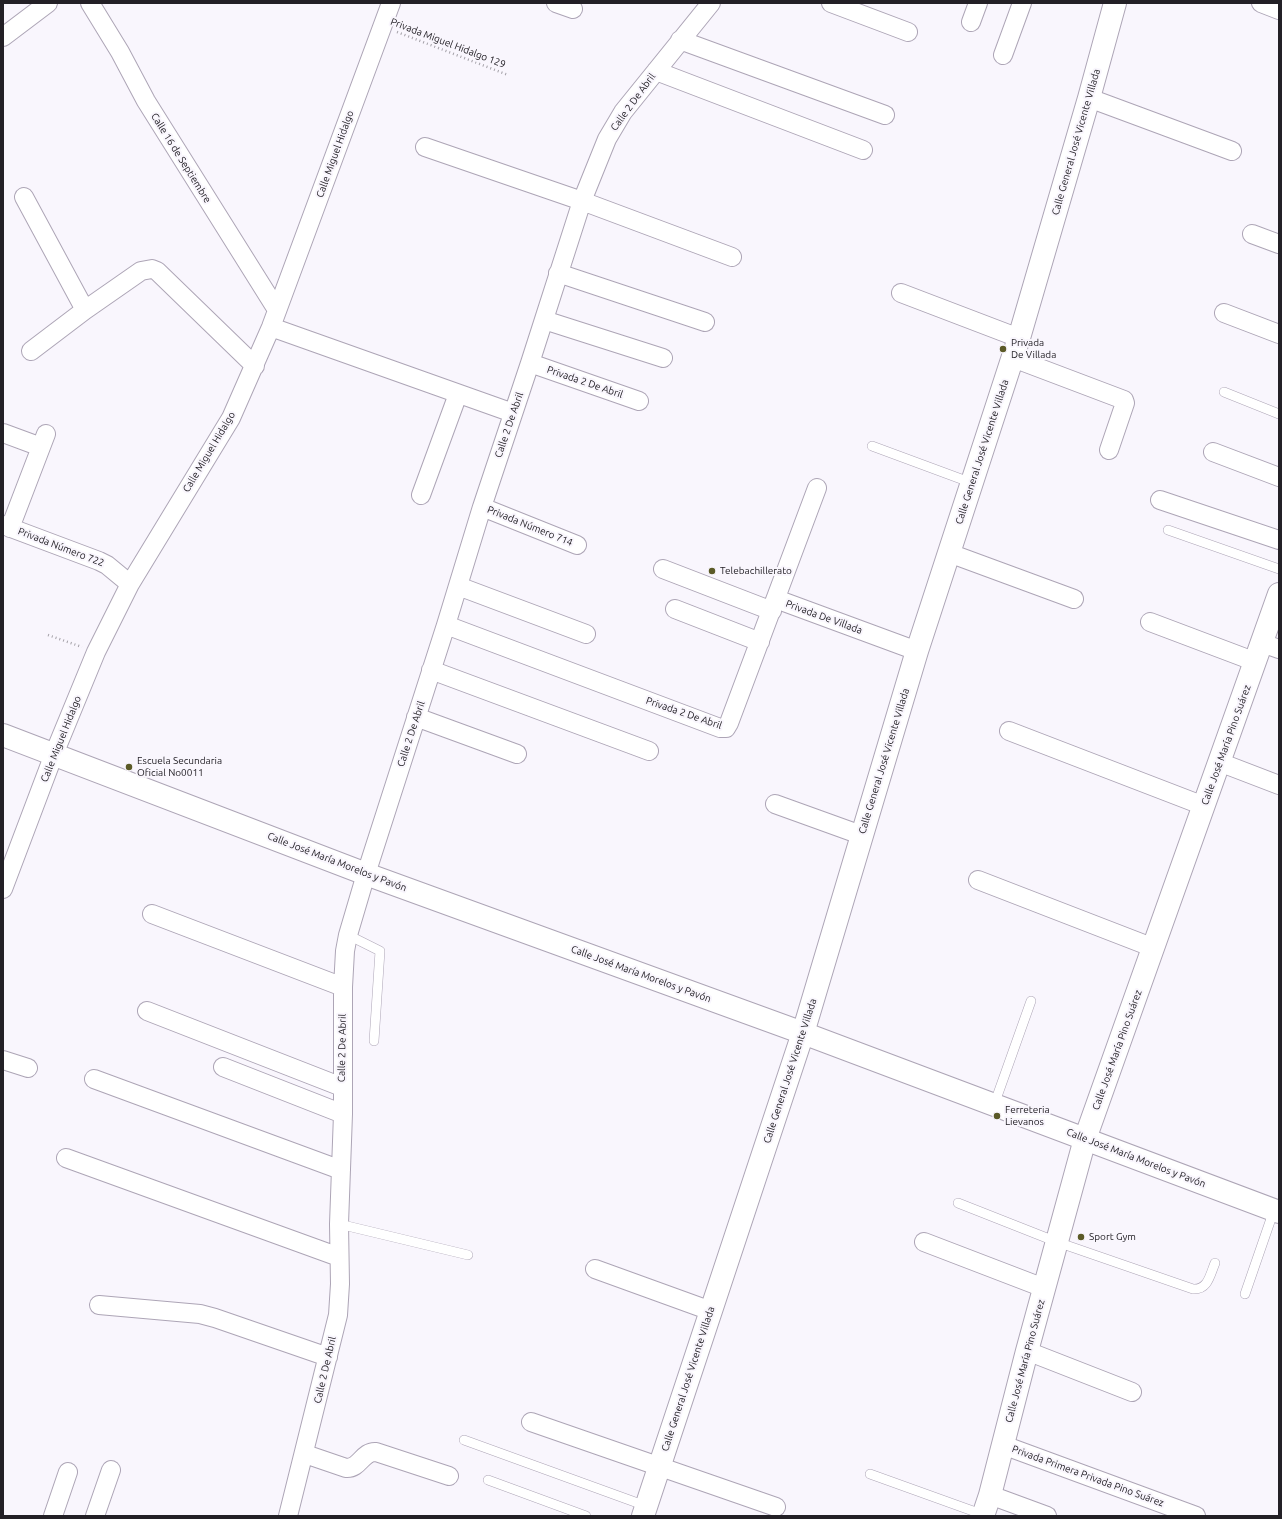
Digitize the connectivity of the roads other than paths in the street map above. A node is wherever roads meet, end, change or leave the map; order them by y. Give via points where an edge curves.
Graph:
1 (48, 3) edge
2 (90, 3) edge
3 (391, 3) edge
4 (556, 3) edge
5 (711, 3) edge
6 (831, 3) edge
7 (978, 3) edge
8 (1022, 3) edge
9 (1115, 3) edge
10 (1261, 3) edge
11 (573, 9) dead end
12 (1279, 10) edge
13 (971, 22) dead end
14 (908, 32) dead end
15 (3, 37) edge
16 (680, 40) junction
17 (1003, 54) dead end
18 (656, 71) junction
19 (1089, 98) junction
20 (885, 115) dead end
21 (425, 147) dead end
22 (863, 150) dead end
23 (1232, 152) dead end
24 (24, 197) dead end
25 (582, 201) junction
26 (1252, 234) dead end
27 (1279, 244) edge
28 (732, 257) dead end
29 (558, 273) junction
30 (901, 293) dead end
31 (85, 310) junction
32 (277, 310) junction
33 (1224, 313) dead end
34 (544, 320) junction
35 (705, 322) dead end
36 (271, 327) junction
37 (1279, 334) edge
38 (1016, 348) junction
39 (31, 351) dead end
40 (663, 358) dead end
41 (530, 363) junction
42 (255, 366) junction
43 (1224, 392) dead end
44 (458, 394) junction
45 (639, 401) dead end
46 (513, 413) junction
47 (1279, 414) edge
48 (3, 433) edge
49 (872, 446) dead end
50 (1109, 450) dead end
51 (1213, 452) dead end
52 (1279, 477) edge
53 (972, 483) junction
54 (817, 488) dead end
55 (422, 495) dead end
56 (1160, 500) dead end
57 (482, 507) junction
58 (7, 526) edge
59 (1168, 530) dead end
60 (1279, 540) edge
61 (577, 545) dead end
62 (949, 553) junction
63 (664, 569) dead end
64 (1279, 569) edge
65 (130, 584) junction
66 (458, 586) junction
67 (1279, 594) edge
68 (1074, 599) dead end
69 (774, 605) junction
70 (675, 609) dead end
71 (1150, 622) dead end
72 (446, 625) junction
73 (586, 634) dead end
74 (760, 642) junction
75 (917, 651) junction
76 (1266, 651) edge
77 (431, 670) junction
78 (416, 717) junction
79 (1009, 731) dead end
80 (3, 735) edge
81 (649, 751) dead end
82 (54, 754) junction
83 (517, 754) dead end
84 (1219, 762) junction
85 (1279, 785) edge
86 (775, 804) dead end
87 (1204, 806) junction
88 (861, 835) junction
89 (366, 874) junction
90 (978, 880) dead end
91 (3, 889) edge
92 (152, 914) dead end
93 (348, 935) junction
94 (1154, 948) junction
95 (343, 987) junction
96 (1031, 1001) dead end
97 (147, 1011) dead end
98 (803, 1033) junction
99 (374, 1040) dead end
100 (3, 1060) edge
101 (223, 1067) dead end
102 (28, 1068) dead end
103 (94, 1079) dead end
104 (342, 1087) junction
105 (994, 1106) junction
106 (343, 1114) junction
107 (1085, 1139) junction
108 (66, 1158) dead end
109 (341, 1170) junction
110 (958, 1203) dead end
111 (1276, 1212) edge
112 (339, 1224) junction
113 (924, 1242) dead end
114 (1057, 1242) junction
115 (468, 1255) dead end
116 (339, 1257) junction
117 (1215, 1263) dead end
118 (595, 1269) dead end
119 (1044, 1288) junction
120 (1245, 1294) dead end
121 (99, 1305) dead end
122 (711, 1311) junction
123 (1027, 1351) junction
124 (328, 1357) junction
125 (1132, 1392) dead end
126 (531, 1422) dead end
127 (464, 1440) dead end
128 (1003, 1445) junction
129 (305, 1454) junction
130 (659, 1467) junction
131 (111, 1470) dead end
132 (68, 1472) dead end
133 (870, 1474) dead end
134 (449, 1476) dead end
135 (488, 1480) dead end
136 (990, 1495) junction
137 (776, 1507) dead end
138 (645, 1511) edge
139 (53, 1516) edge
140 (95, 1516) edge
141 (288, 1516) edge
142 (586, 1516) edge
143 (984, 1516) edge
144 (1047, 1516) edge
145 (1196, 1516) edge

1 - 15 street
2 - 32 street, Calle 16 de Septiembre via 146,101
3 - 32 street, Calle Miguel Hidalgo
4 - 11 street
5 - 16 street, Calle 2 De Abril
6 - 14 street
7 - 13 street
8 - 17 street
9 - 19 main road, Calle General José Vicente Villada
10 - 12 street
16 - 18 street, Calle 2 De Abril
16 - 20 street
18 - 22 street
18 - 25 street, Calle 2 De Abril via 623,112 607,139
19 - 23 street
19 - 38 main road, Calle General José Vicente Villada
21 - 25 street
24 - 31 street
25 - 28 street
25 - 29 street, Calle 2 De Abril
26 - 27 street
29 - 34 street, Calle 2 De Abril
29 - 35 street
30 - 38 street
31 - 39 street
31 - 42 street via 141,271 152,269
32 - 36 street, Calle Miguel Hidalgo
33 - 37 street
34 - 40 street
34 - 41 street, Calle 2 De Abril
36 - 42 street, Calle Miguel Hidalgo
36 - 44 street
38 - 50 street via 1124,400
38 - 53 main road, Calle General José Vicente Villada
41 - 45 street, Privada 2 De Abril
41 - 46 street, Calle 2 De Abril
42 - 65 street, Calle Miguel Hidalgo via 231,418
43 - 47 lane
44 - 46 street
44 - 55 street
46 - 57 street, Calle 2 De Abril
48 - 58 street, Privada Número 722 via 44,440
49 - 53 lane
51 - 52 street
53 - 62 main road, Calle General José Vicente Villada
54 - 69 street, Privada 2 De Abril
56 - 60 street
57 - 61 street, Privada Número 714
57 - 66 street, Calle 2 De Abril
58 - 65 street, Privada Número 722 via 99,561
59 - 64 lane
62 - 68 street
62 - 75 main road, Calle General José Vicente Villada
63 - 69 street, Privada De Villada
65 - 82 street, Calle Miguel Hidalgo via 96,652
66 - 72 street, Calle 2 De Abril
66 - 73 street
67 - 76 main road, Calle José María Pino Suárez
69 - 74 street, Privada 2 De Abril
69 - 75 street, Privada De Villada
70 - 74 street
71 - 76 street
72 - 74 street, Privada 2 De Abril via 723,729 730,723
72 - 77 street, Calle 2 De Abril
75 - 88 main road, Calle General José Vicente Villada
76 - 84 main road, Calle José María Pino Suárez
77 - 78 street, Calle 2 De Abril
77 - 81 street
78 - 83 street
78 - 89 street, Calle 2 De Abril
79 - 87 street
80 - 82 main road, Calle José María Morelos y Pavón
82 - 89 main road, Calle José María Morelos y Pavón
82 - 91 street, Calle Miguel Hidalgo
84 - 85 street
84 - 87 main road, Calle José María Pino Suárez
86 - 88 street
87 - 94 main road, Calle José María Pino Suárez
88 - 98 main road, Calle General José Vicente Villada
89 - 93 street, Calle 2 De Abril
89 - 98 main road, Calle José María Morelos y Pavón
90 - 94 street
92 - 95 street
93 - 95 street, Calle 2 De Abril
93 - 99 lane via 380,950
94 - 107 main road, Calle José María Pino Suárez
95 - 104 street, Calle 2 De Abril
96 - 105 lane
97 - 104 street
98 - 105 main road, Calle José María Morelos y Pavón
98 - 122 main road, Calle General José Vicente Villada
100 - 102 street
101 - 106 street
103 - 109 street
104 - 106 street, Calle 2 De Abril
105 - 107 main road, Calle José María Morelos y Pavón
106 - 109 street, Calle 2 De Abril
107 - 111 main road, Calle José María Morelos y Pavón
107 - 114 main road, Calle José María Pino Suárez
108 - 116 street
109 - 112 street, Calle 2 De Abril
110 - 114 lane
111 - 120 lane
112 - 115 lane
112 - 116 street, Calle 2 De Abril
113 - 119 street
114 - 117 lane via 1199,1290 1205,1286
114 - 119 main road, Calle José María Pino Suárez
116 - 124 street, Calle 2 De Abril via 338,1315
118 - 122 street
119 - 123 main road, Calle José María Pino Suárez
121 - 124 street via 200,1314
122 - 130 main road, Calle General José Vicente Villada
123 - 125 street
123 - 128 main road, Calle José María Pino Suárez
124 - 129 street, Calle 2 De Abril
126 - 130 street
127 - 138 lane
128 - 136 main road, Calle José María Pino Suárez
128 - 145 street, Privada Primera Privada Pino Suárez
129 - 134 street via 350,1468 367,1454 376,1452
129 - 141 street, Calle 2 De Abril
130 - 137 street
130 - 138 main road, Calle General José Vicente Villada
131 - 140 street
132 - 139 street
133 - 143 lane
135 - 142 lane
136 - 143 main road, Calle José María Pino Suárez
136 - 144 street

